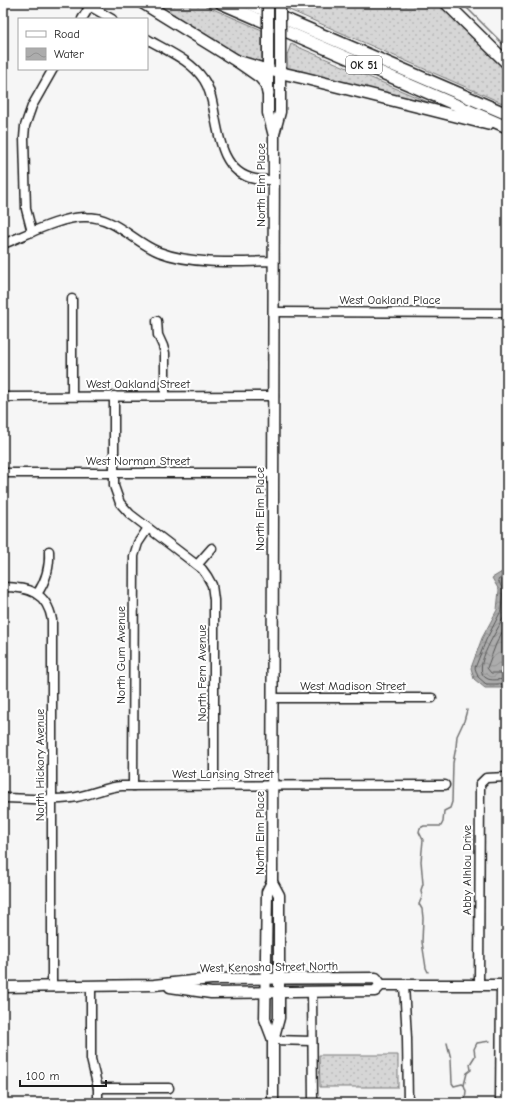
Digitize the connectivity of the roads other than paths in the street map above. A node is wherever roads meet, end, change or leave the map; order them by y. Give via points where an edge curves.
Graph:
1 (144, 3) edge
2 (221, 3) edge
3 (248, 3) edge
4 (268, 3) edge
5 (280, 3) edge
6 (446, 3) edge
7 (87, 5) edge
8 (82, 18) edge
9 (110, 18) edge
10 (148, 40) edge
11 (237, 61) junction
12 (507, 63) edge
13 (268, 67) junction
14 (52, 70) edge
15 (280, 70) junction
16 (268, 93) junction
17 (507, 114) edge
18 (507, 128) edge
19 (274, 136) junction
20 (274, 180) junction
21 (32, 232) junction
22 (3, 244) edge
23 (274, 261) junction
24 (72, 299) dead end
25 (274, 312) junction
26 (507, 312) edge
27 (157, 321) dead end
28 (72, 396) junction
29 (114, 396) junction
30 (165, 396) junction
31 (274, 396) junction
32 (3, 397) edge
33 (3, 473) edge
34 (114, 473) junction
35 (273, 473) junction
36 (148, 528) junction
37 (212, 548) dead end
38 (49, 551) dead end
39 (197, 565) junction
40 (3, 587) edge
41 (37, 594) junction
42 (273, 698) junction
43 (432, 698) dead end
44 (507, 777) edge
45 (445, 785) dead end
46 (133, 786) junction
47 (214, 786) junction
48 (273, 786) junction
49 (3, 798) edge
50 (52, 798) junction
51 (272, 882) junction
52 (265, 978) junction
53 (279, 978) junction
54 (154, 985) junction
55 (382, 985) junction
56 (404, 985) junction
57 (479, 985) junction
58 (504, 985) edge
59 (52, 986) junction
60 (91, 986) junction
61 (3, 987) edge
62 (265, 992) junction
63 (279, 992) junction
64 (312, 992) junction
65 (273, 1040) junction
66 (312, 1041) junction
67 (98, 1088) junction
68 (169, 1088) dead end
69 (98, 1103) edge
70 (273, 1103) edge
71 (313, 1103) edge
72 (408, 1103) edge
73 (500, 1103) edge

1 - 11 highway
2 - 18 highway, OK 51
3 - 17 highway, OK 51
4 - 13 main road, North Elm Place, bridge
5 - 15 main road, North Elm Place, bridge
6 - 12 highway
7 - 8 street
7 - 9 street
10 - 20 street via 190,64 203,79 211,96 223,151 235,169 250,178
11 - 13 highway
11 - 16 highway via 264,81
13 - 15 highway
13 - 16 main road, North Elm Place
14 - 21 street via 32,106 25,126 25,202
15 - 18 highway
15 - 19 main road, North Elm Place via 280,112
16 - 19 main road, North Elm Place via 268,113
19 - 20 main road, North Elm Place
20 - 23 main road, North Elm Place
21 - 22 street
21 - 23 street via 72,218 94,217 107,221 151,248 174,257
23 - 25 main road, North Elm Place
24 - 28 street
25 - 26 street, West Oakland Place
25 - 31 main road, North Elm Place
27 - 30 street via 158,336 165,353
28 - 29 street, West Oakland Street
28 - 32 street, West Oakland Street
29 - 30 street, West Oakland Street
29 - 34 street, North Fern Avenue
30 - 31 street, West Oakland Street
31 - 35 main road, North Elm Place
33 - 34 street, West Norman Street
34 - 35 street, West Norman Street
34 - 36 street, North Fern Avenue via 115,491 120,503
35 - 42 main road, North Elm Place
36 - 39 street, North Fern Avenue
36 - 46 street, North Gum Avenue via 138,543 134,556
37 - 39 street
38 - 41 street via 49,569
39 - 47 street, North Fern Avenue via 209,580 214,600
40 - 41 street via 22,588
41 - 50 street, North Hickory Avenue via 48,606 53,626
42 - 43 street, West Madison Street
42 - 48 main road, North Elm Place
44 - 57 street, Abby Alhlou Drive via 486,778 480,784
45 - 48 street, West Lansing Street
46 - 47 street, West Lansing Street
46 - 50 street, West Lansing Street via 112,787 76,797
47 - 48 street, West Lansing Street
48 - 51 main road, North Elm Place
49 - 50 street, West Lansing Street
50 - 59 street, North Hickory Avenue
51 - 52 main road, North Elm Place via 267,892
51 - 53 main road, North Elm Place via 279,894
52 - 53 main road, West Kenosha Street North
52 - 54 main road, West Kenosha Street North via 211,979
52 - 62 main road, North Elm Place
53 - 55 main road, West Kenosha Street North via 376,978
53 - 63 main road, North Elm Place
54 - 60 main road, West Kenosha Street North
54 - 62 main road, West Kenosha Street North via 210,993
55 - 56 main road, West Kenosha Street North
55 - 64 main road, West Kenosha Street North via 374,991
56 - 57 main road, West Kenosha Street North
56 - 72 street
57 - 58 main road, West Kenosha Street North
58 - 73 street
59 - 60 main road, West Kenosha Street North
59 - 61 main road, West Kenosha Street North
60 - 67 street via 91,1059
62 - 63 main road, West Kenosha Street North
62 - 65 main road, North Elm Place via 265,1019
63 - 64 main road, West Kenosha Street North
63 - 65 main road, North Elm Place via 279,1018
64 - 66 street
65 - 66 street
65 - 70 main road, North Elm Place
66 - 71 street
67 - 68 street
67 - 69 street

